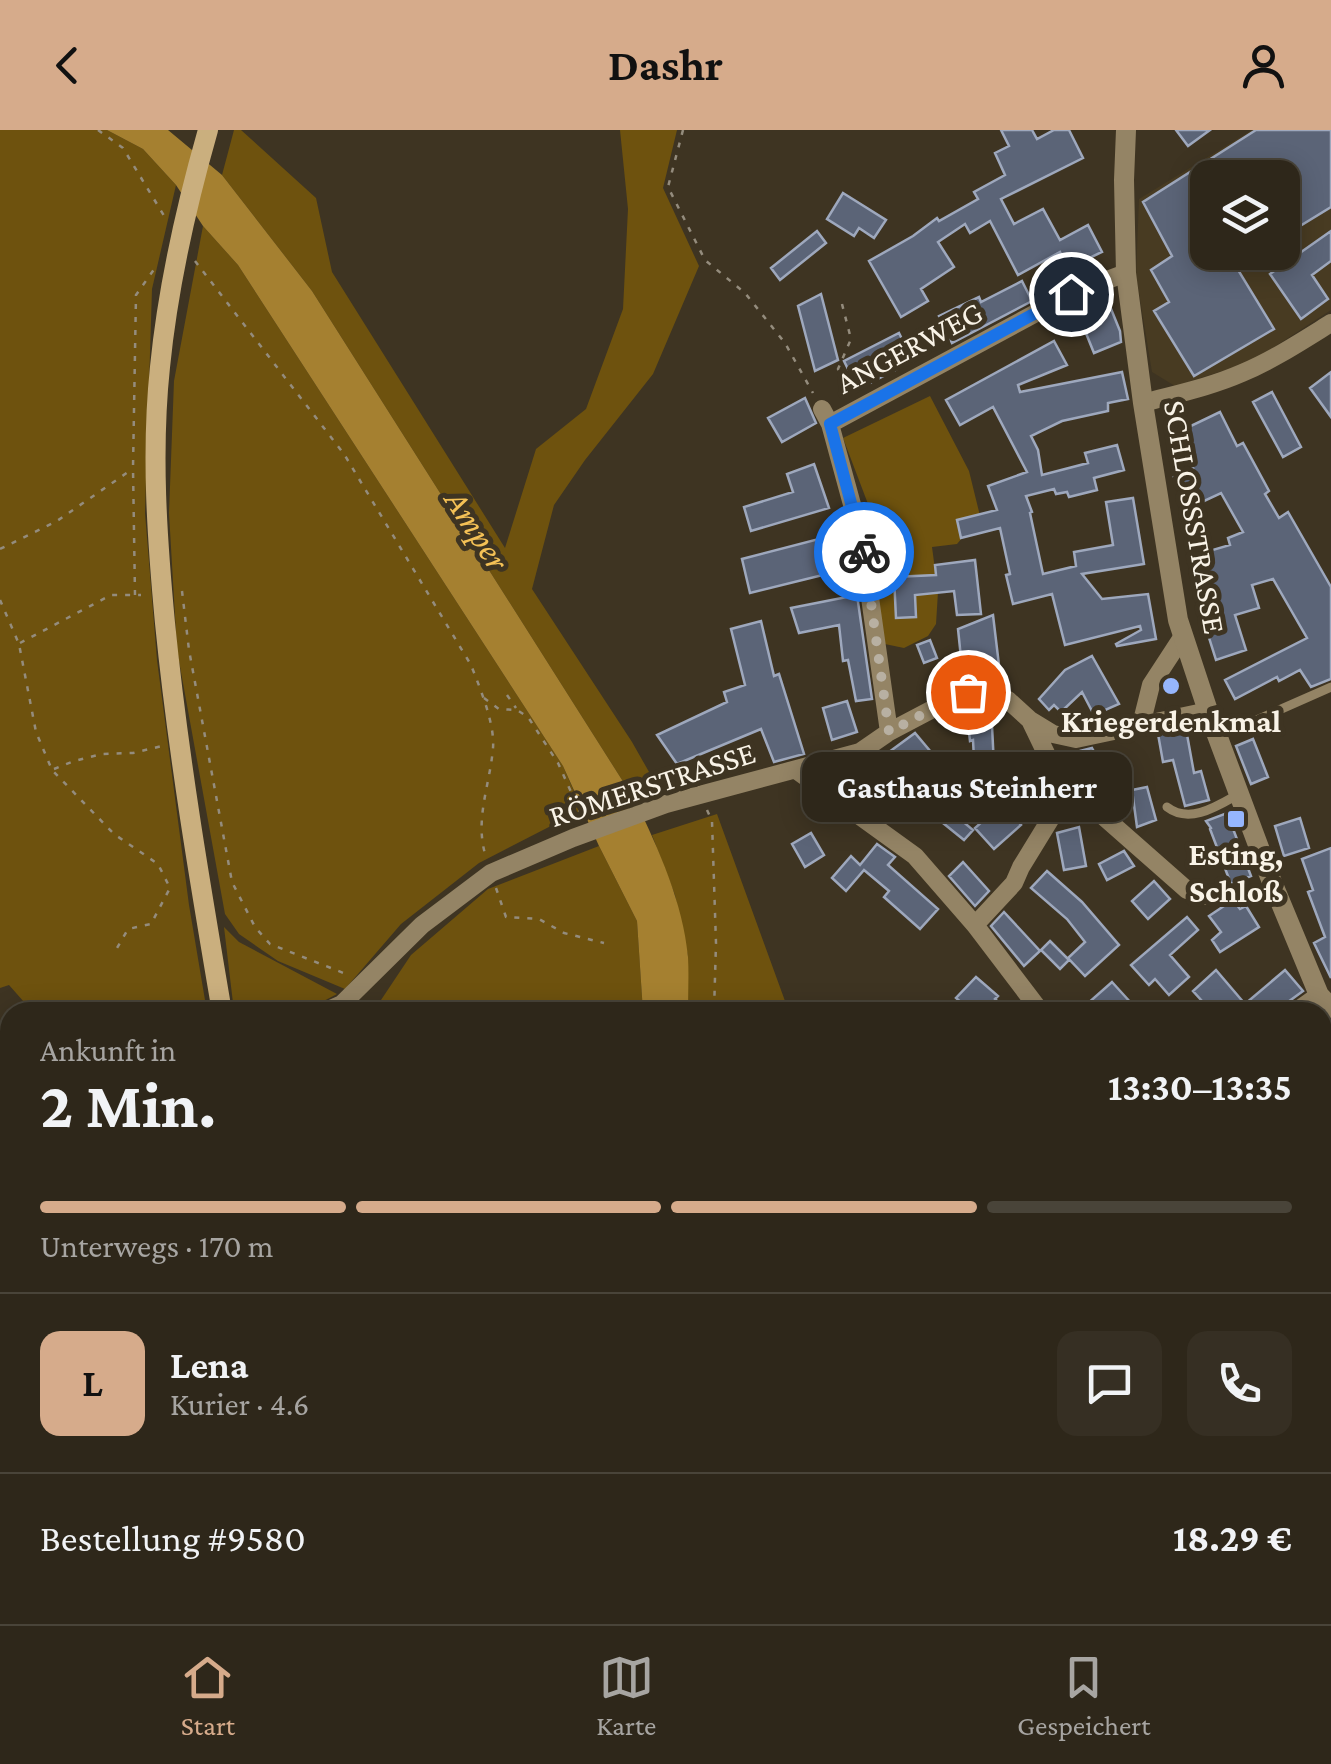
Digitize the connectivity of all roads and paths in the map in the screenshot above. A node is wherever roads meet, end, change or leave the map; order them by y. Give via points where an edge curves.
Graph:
1 (98, 130) edge
2 (683, 130) edge
3 (1126, 130) edge
4 (208, 133) edge
5 (180, 238) junction
6 (1126, 273) junction
7 (842, 304) dead end
8 (1331, 323) edge
9 (1143, 403) junction
10 (860, 407) junction
11 (826, 417) junction
12 (133, 468) dead end
13 (0, 549) edge
14 (182, 591) dead end
15 (141, 595) dead end
16 (0, 600) edge
17 (1183, 636) junction
18 (18, 644) junction
19 (1331, 687) edge
20 (508, 695) dead end
21 (483, 697) junction
22 (517, 710) junction
23 (1208, 710) junction
24 (1030, 720) junction
25 (1141, 725) junction
26 (889, 732) junction
27 (1218, 737) junction
28 (177, 742) junction
29 (52, 770) junction
30 (796, 770) junction
31 (1070, 787) junction
32 (700, 793) junction
33 (1239, 794) junction
34 (1166, 807) dead end
35 (567, 824) dead end
36 (491, 873) junction
37 (1273, 884) junction
38 (1205, 896) joint
39 (975, 925) junction
40 (604, 943) dead end
41 (117, 948) dead end
42 (364, 982) junction
43 (1325, 1001) edge
44 (220, 1002) edge
45 (344, 1002) edge
46 (714, 1002) edge
47 (1033, 1002) edge

1 - 5 path via 123,148
2 - 11 path via 668,188 705,260 745,293 785,343
3 - 6 street, SCHLOSSSTRASSE
4 - 5 main road
5 - 21 path via 344,454 471,664
5 - 28 main road via 160,369 156,480
6 - 9 street, SCHLOSSSTRASSE
6 - 10 street, ANGERWEG via 1071,294
7 - 10 path via 851,340 838,369
8 - 9 street via 1242,373
9 - 17 street, SCHLOSSSTRASSE
10 - 11 street, ANGERWEG
11 - 26 street via 862,541
12 - 13 path via 57,521
14 - 42 path via 232,882 270,944
15 - 18 path via 111,595
16 - 18 path
17 - 23 street, SCHLOSSSTRASSE
17 - 25 street via 1151,684
18 - 29 path via 36,732
19 - 27 lane
20 - 22 path
21 - 22 path via 500,709
21 - 36 path via 494,744 480,839
22 - 35 path via 528,717 573,794 581,814
23 - 25 street, RÖMERSTRASSE
23 - 27 street, SCHLOSSSTRASSE
24 - 25 street, RÖMERSTRASSE via 1076,738
24 - 26 street, RÖMERSTRASSE via 988,691 963,693
24 - 31 street via 1054,770
26 - 30 street, RÖMERSTRASSE via 860,752
27 - 33 street, SCHLOSSSTRASSE
28 - 29 path
28 - 44 main road
29 - 41 path via 114,834 158,864 170,888 151,924 128,929
30 - 32 street, RÖMERSTRASSE
30 - 39 street via 914,856
31 - 38 street via 1187,890
31 - 39 street via 1014,883
32 - 36 street, RÖMERSTRASSE
32 - 46 path via 712,821
33 - 34 lane via 1209,811
33 - 37 street, SCHLOSSSTRASSE
36 - 40 path via 506,917 539,920
36 - 42 street, RÖMERSTRASSE via 422,925
37 - 38 path
37 - 43 street, SCHLOSSSTRASSE
39 - 47 street
42 - 45 street, RÖMERSTRASSE

